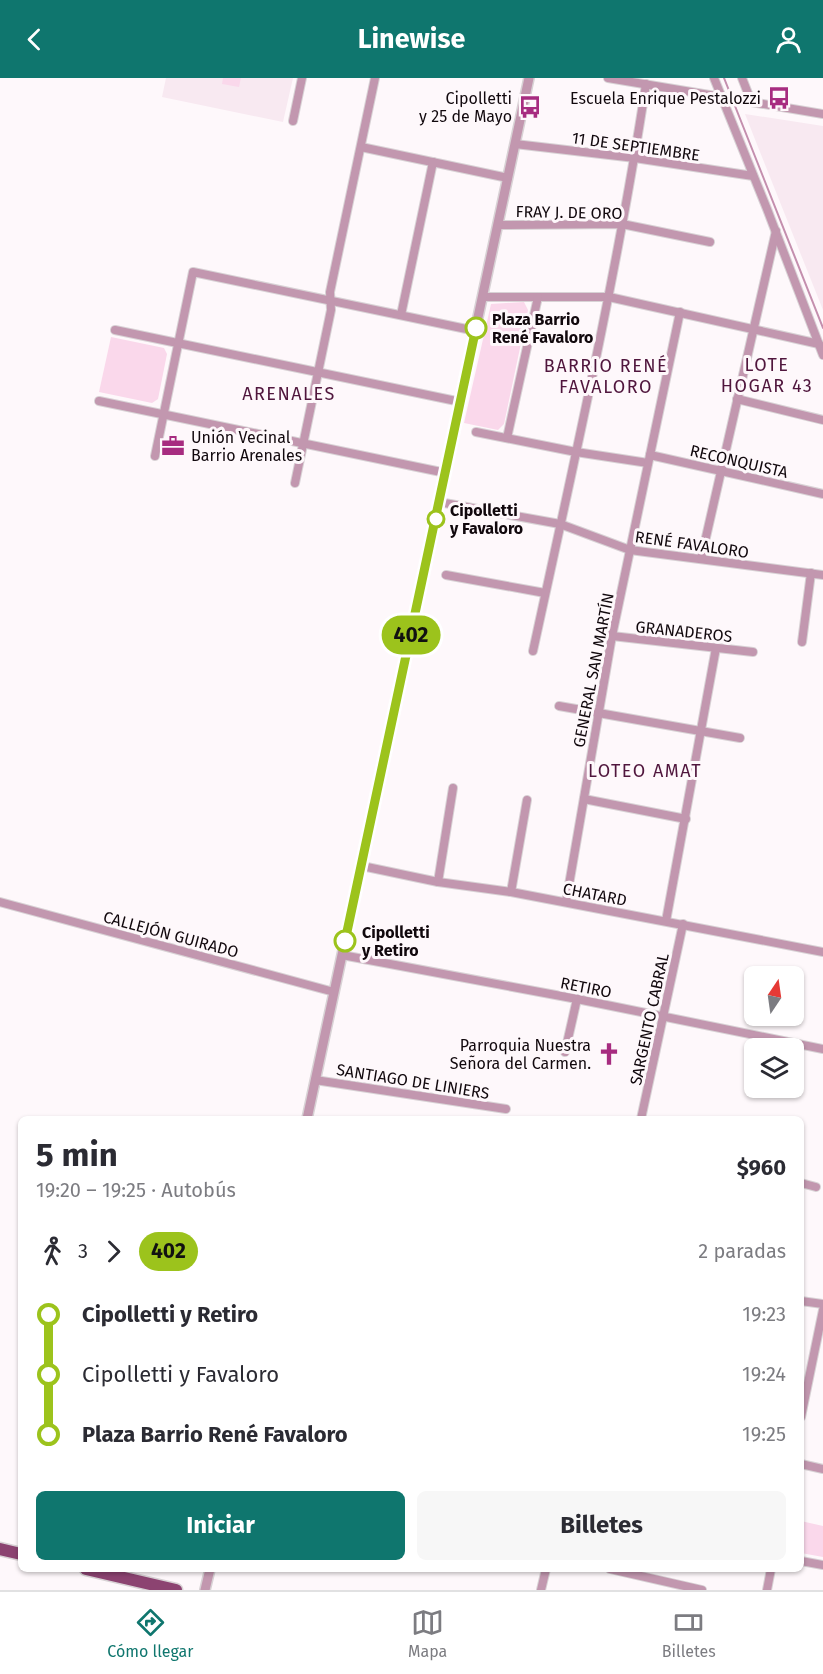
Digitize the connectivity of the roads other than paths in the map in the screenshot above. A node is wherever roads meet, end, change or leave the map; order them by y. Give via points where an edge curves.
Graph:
1 (302, 78) edge
2 (375, 78) edge
3 (529, 78) edge
4 (608, 78) edge
5 (714, 78) edge
6 (742, 78) edge
7 (646, 84) junction
8 (721, 96) junction
9 (752, 101) junction
10 (823, 114) edge
11 (293, 121) dead end
12 (515, 144) junction
13 (361, 147) junction
14 (635, 158) junction
15 (433, 162) junction
16 (753, 176) junction
17 (508, 178) junction
18 (498, 225) junction
19 (622, 225) junction
20 (776, 231) junction
21 (710, 242) dead end
22 (483, 297) junction
23 (538, 297) junction
24 (609, 297) junction
25 (331, 301) junction
26 (680, 312) junction
27 (401, 315) junction
28 (753, 329) junction
29 (115, 330) dead end
30 (476, 331) junction
31 (179, 343) junction
32 (819, 344) junction
33 (823, 355) edge
34 (318, 372) junction
35 (737, 399) junction
36 (99, 401) dead end
37 (461, 402) junction
38 (164, 414) junction
39 (823, 420) edge
40 (476, 432) dead end
41 (507, 438) junction
42 (303, 444) junction
43 (576, 452) junction
44 (155, 456) dead end
45 (649, 459) junction
46 (721, 471) junction
47 (446, 473) junction
48 (295, 483) dead end
49 (823, 494) edge
50 (439, 502) junction
51 (560, 525) junction
52 (630, 550) junction
53 (701, 559) junction
54 (811, 573) junction
55 (446, 575) dead end
56 (823, 575) edge
57 (545, 593) junction
58 (612, 636) junction
59 (802, 642) dead end
60 (716, 648) junction
61 (533, 651) dead end
62 (753, 652) dead end
63 (559, 705) dead end
64 (598, 712) junction
65 (701, 731) junction
66 (740, 738) dead end
67 (453, 788) dead end
68 (584, 799) junction
69 (528, 800) dead end
70 (686, 819) junction
71 (362, 866) junction
72 (438, 882) junction
73 (511, 892) junction
74 (0, 902) edge
75 (566, 902) junction
76 (666, 921) junction
77 (683, 924) junction
78 (823, 952) edge
79 (342, 955) junction
80 (334, 992) junction
81 (577, 999) junction
82 (663, 1017) junction
83 (823, 1049) edge
84 (565, 1052) dead end
85 (315, 1080) junction
86 (506, 1109) dead end
87 (308, 1116) edge
88 (642, 1116) edge
89 (804, 1184) edge
90 (816, 1187) dead end
91 (804, 1301) edge
92 (823, 1304) edge
93 (823, 1310) edge
94 (804, 1403) edge
95 (804, 1465) edge
96 (823, 1469) edge
97 (0, 1549) edge
98 (18, 1553) edge
99 (804, 1562) edge
100 (823, 1566) edge
101 (99, 1572) edge
102 (209, 1572) edge
103 (545, 1572) edge
104 (623, 1572) edge
105 (770, 1572) edge
106 (176, 1590) edge
107 (205, 1590) edge
108 (541, 1590) edge
109 (702, 1590) edge
110 (767, 1590) edge

1 - 11 street
2 - 13 street
3 - 12 street
4 - 7 street
5 - 8 street
6 - 9 street
7 - 8 street
7 - 14 street
8 - 9 street
8 - 16 street
9 - 10 street
12 - 14 street, 11 DE SEPTIEMBRE
12 - 17 street
13 - 15 street
13 - 25 street
14 - 16 street, 11 DE SEPTIEMBRE
14 - 19 street
15 - 17 street
15 - 27 street
16 - 20 street
17 - 18 street
18 - 19 street, FRAY J. DE ORO
18 - 22 street
19 - 21 street, FRAY J. DE ORO
19 - 24 street
20 - 28 street
20 - 32 street
22 - 23 street
22 - 30 street
23 - 24 street
23 - 41 street
24 - 26 street
24 - 43 street
25 - 27 street
25 - 31 street via 194,272
25 - 34 street
26 - 28 street
26 - 45 street, GENERAL SAN MARTÍN
27 - 30 street
28 - 32 street
28 - 35 street
29 - 31 street
30 - 37 street
31 - 34 street
31 - 38 street
32 - 33 street
34 - 37 street
34 - 42 street
35 - 39 street
35 - 46 street
36 - 38 street
37 - 47 street
38 - 42 street
38 - 44 street
40 - 41 street, RECONQUISTA
41 - 43 street, RECONQUISTA
42 - 47 street
42 - 48 street
43 - 45 street, RECONQUISTA
43 - 51 street
45 - 46 street, RECONQUISTA
45 - 52 street, GENERAL SAN MARTÍN
46 - 49 street, RECONQUISTA
46 - 53 street
47 - 50 street
50 - 51 street, RENÉ FAVALORO
50 - 71 street
51 - 52 street, RENÉ FAVALORO
51 - 57 street
52 - 53 street, RENÉ FAVALORO
52 - 58 street, GENERAL SAN MARTÍN
53 - 54 street, RENÉ FAVALORO
54 - 56 street, RENÉ FAVALORO
54 - 59 street
55 - 57 street
57 - 61 street
58 - 60 street, GRANADEROS
58 - 64 street, GENERAL SAN MARTÍN
60 - 62 street, GRANADEROS
60 - 65 street
63 - 64 street
64 - 65 street
64 - 68 street, GENERAL SAN MARTÍN
65 - 66 street
65 - 70 street
67 - 72 street
68 - 70 street
68 - 75 street, GENERAL SAN MARTÍN
69 - 73 street
70 - 76 street
71 - 72 street, CHATARD
71 - 79 street
72 - 73 street, CHATARD
73 - 75 street, CHATARD
74 - 80 street, CALLEJÓN GUIRADO
75 - 76 street, CHATARD
76 - 77 street, CHATARD
77 - 78 street, CHATARD
77 - 82 street, SARGENTO CABRAL
79 - 80 street
79 - 81 street, RETIRO
80 - 85 street
81 - 82 street, RETIRO
81 - 84 street
82 - 83 street, RETIRO
82 - 88 street, SARGENTO CABRAL
85 - 86 street, SANTIAGO DE LINIERS
85 - 87 street
89 - 90 street
91 - 92 street
93 - 94 street
95 - 96 street
97 - 98 main road
99 - 100 street
101 - 106 main road
102 - 107 street
103 - 108 street
104 - 109 street
105 - 110 street

